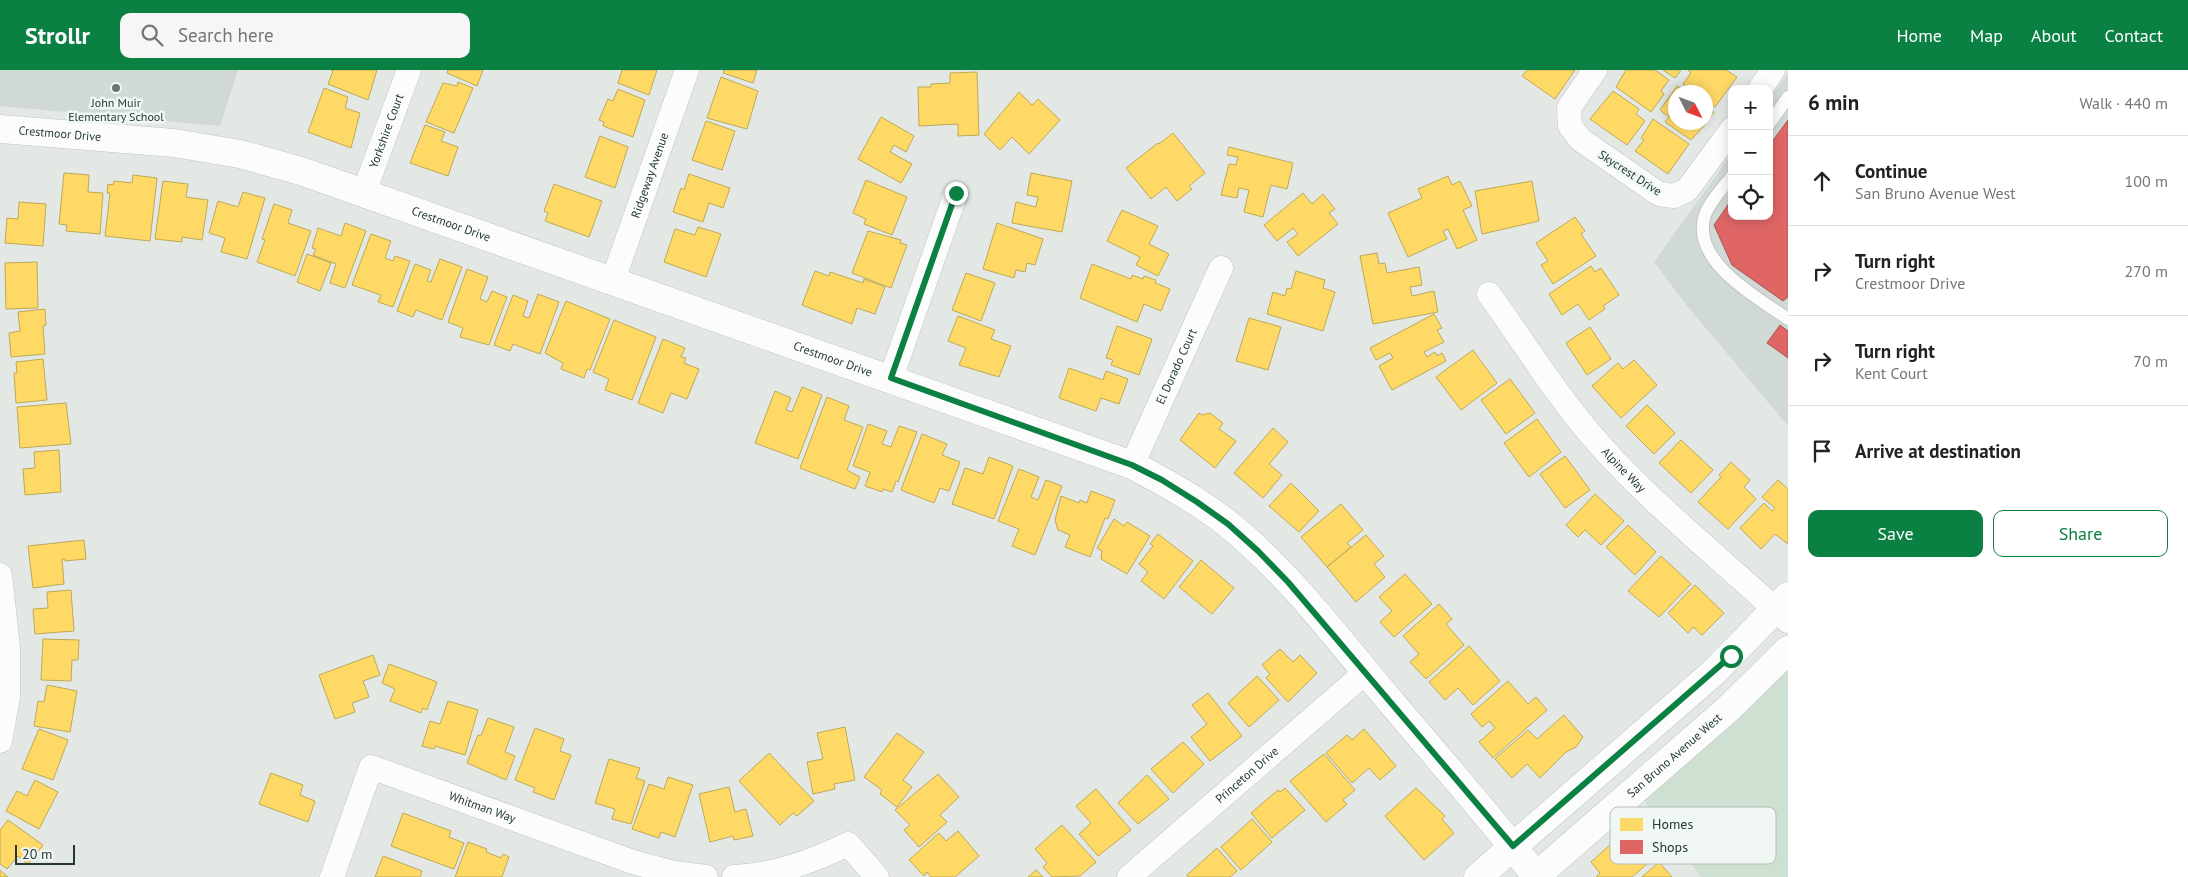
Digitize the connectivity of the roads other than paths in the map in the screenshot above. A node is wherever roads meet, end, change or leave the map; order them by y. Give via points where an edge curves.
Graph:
1 (409, 70) edge
2 (687, 70) edge
3 (1595, 70) edge
4 (1773, 70) edge
5 (1763, 85) edge
6 (1788, 97) edge
7 (1773, 118) edge
8 (0, 129) edge
9 (1731, 130) edge
10 (1728, 182) edge
11 (364, 192) junction
12 (956, 193) dead end
13 (1221, 268) dead end
14 (613, 280) junction
15 (1489, 294) dead end
16 (1788, 318) edge
17 (891, 378) junction
18 (1132, 465) junction
19 (0, 575) edge
20 (1784, 609) edge
21 (1788, 650) edge
22 (1366, 672) junction
23 (0, 742) edge
24 (1616, 807) edge
25 (1610, 812) edge
26 (1513, 846) junction
27 (332, 877) edge
28 (706, 877) edge
29 (734, 877) edge
30 (877, 877) edge
31 (1129, 877) edge
32 (1478, 877) edge
33 (1536, 877) edge

1 - 11 street, Yorkshire Court
2 - 14 street, Ridgeway Avenue
3 - 9 street, Skycrest Drive via 1570,108 1570,126 1581,140 1659,194 1674,196 1687,190
4 - 5 street
6 - 7 lane
8 - 11 street, Crestmoor Drive via 174,143 240,154
10 - 16 lane via 1704,218 1709,248 1730,278
11 - 14 street, Crestmoor Drive
12 - 17 street
13 - 18 street, El Dorado Court
14 - 17 street, Crestmoor Drive
15 - 20 street, Alpine Way via 1599,444 1642,487
17 - 18 street, Crestmoor Drive
18 - 22 street, Crestmoor Drive via 1162,480 1228,524 1288,582
19 - 23 street via 8,647 8,697
20 - 26 street
21 - 24 street, San Bruno Avenue West via 1728,709
22 - 26 street, Crestmoor Drive
22 - 31 street, Princeton Drive
25 - 33 street, San Bruno Avenue West
26 - 32 street
26 - 33 street, Crestmoor Drive
27 - 28 street, Whitman Way via 371,767 633,862 674,873
29 - 30 street via 788,869 848,844

